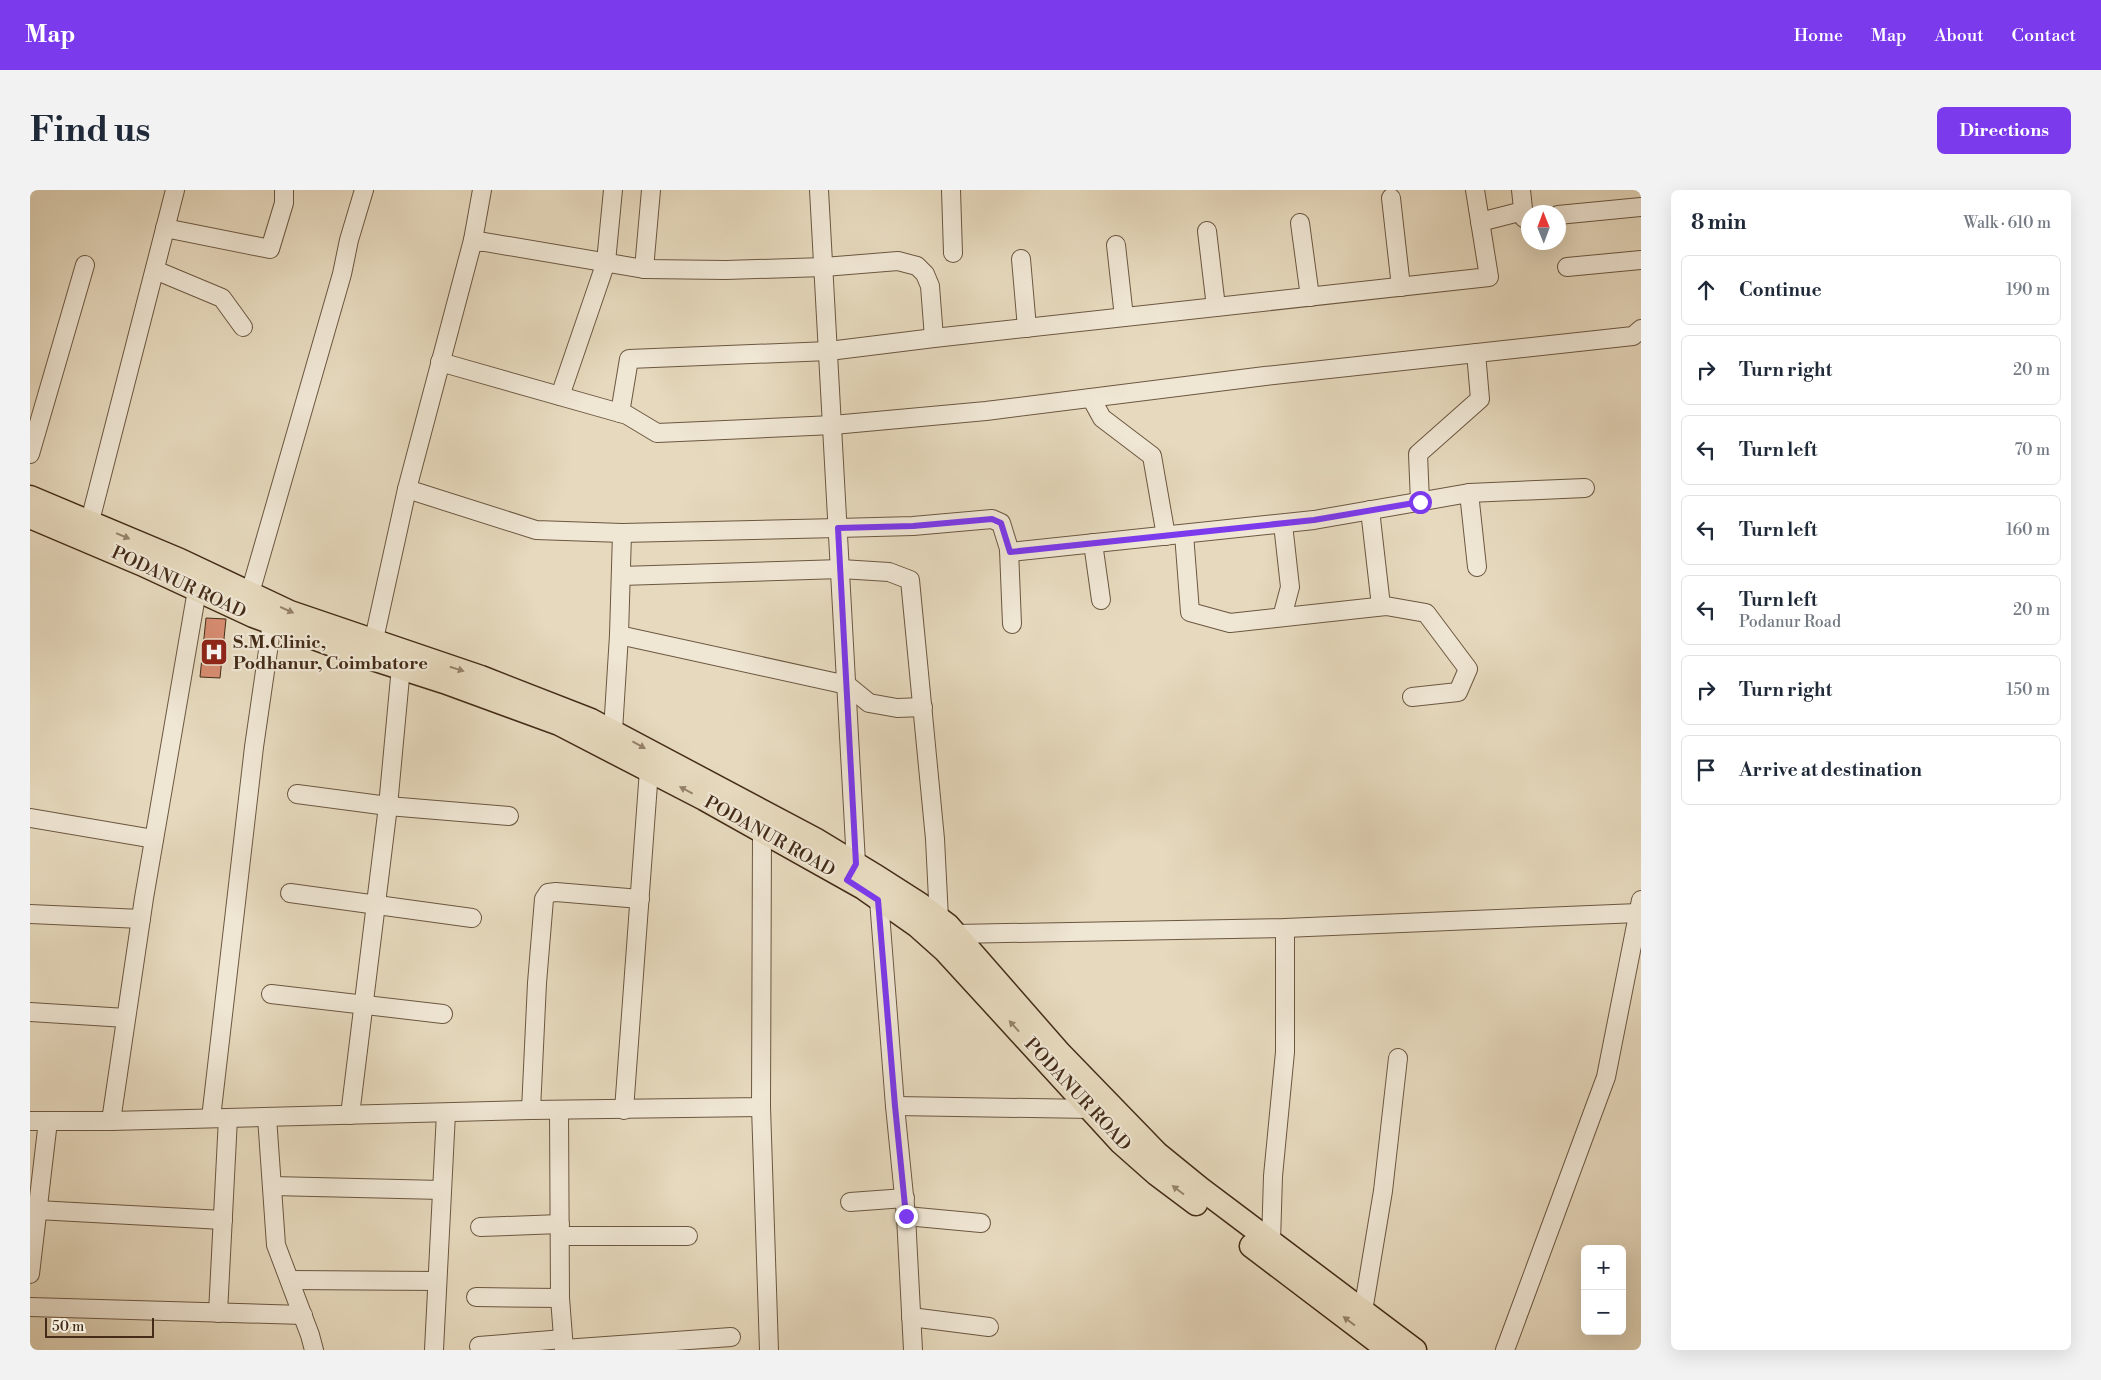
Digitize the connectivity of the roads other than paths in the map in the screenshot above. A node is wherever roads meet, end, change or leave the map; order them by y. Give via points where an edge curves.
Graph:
1 (175, 190) edge
2 (284, 190) edge
3 (364, 190) edge
4 (482, 190) edge
5 (613, 190) edge
6 (651, 190) edge
7 (819, 190) edge
8 (951, 190) edge
9 (1475, 190) edge
10 (1521, 190) edge
11 (1391, 198) dead end
12 (1524, 205) edge
13 (1641, 206) edge
14 (1566, 214) edge
15 (1521, 215) edge
16 (1480, 222) junction
17 (1300, 223) dead end
18 (165, 228) junction
19 (1207, 231) dead end
20 (472, 240) junction
21 (1116, 246) dead end
22 (953, 253) dead end
23 (1020, 259) dead end
24 (1641, 260) edge
25 (606, 262) junction
26 (85, 265) dead end
27 (824, 267) junction
28 (1567, 267) dead end
29 (644, 269) junction
30 (155, 270) junction
31 (1401, 287) junction
32 (1310, 297) junction
33 (1216, 307) junction
34 (1124, 317) junction
35 (243, 327) dead end
36 (1027, 328) junction
37 (1641, 329) edge
38 (934, 338) junction
39 (829, 351) junction
40 (1476, 353) junction
41 (440, 362) junction
42 (560, 396) junction
43 (1091, 398) junction
44 (620, 413) junction
45 (833, 426) junction
46 (30, 454) edge
47 (1585, 488) dead end
48 (407, 489) junction
49 (1469, 493) junction
50 (30, 497) edge
51 (1420, 502) junction
52 (1370, 510) junction
53 (30, 517) edge
54 (90, 521) junction
55 (1283, 524) junction
56 (838, 528) junction
57 (622, 533) junction
58 (1184, 534) junction
59 (1166, 536) junction
60 (1093, 543) junction
61 (1009, 550) junction
62 (1477, 567) dead end
63 (841, 569) junction
64 (621, 576) junction
65 (197, 590) junction
66 (250, 593) junction
67 (1101, 600) dead end
68 (1381, 606) junction
69 (1282, 617) junction
70 (272, 623) junction
71 (1012, 624) dead end
72 (619, 636) junction
73 (370, 649) junction
74 (402, 660) junction
75 (847, 685) junction
76 (1412, 697) dead end
77 (923, 707) junction
78 (612, 731) junction
79 (649, 770) junction
80 (297, 794) dead end
81 (388, 806) junction
82 (509, 816) dead end
83 (31, 818) edge
84 (762, 831) junction
85 (154, 839) junction
86 (852, 872) junction
87 (290, 893) dead end
88 (640, 899) junction
89 (878, 900) junction
90 (375, 905) junction
91 (1640, 907) edge
92 (30, 914) edge
93 (472, 918) dead end
94 (939, 919) junction
95 (141, 920) junction
96 (1285, 928) junction
97 (956, 934) junction
98 (271, 994) dead end
99 (363, 1005) junction
100 (30, 1012) edge
101 (443, 1014) dead end
102 (126, 1018) junction
103 (1398, 1058) dead end
104 (895, 1106) junction
105 (761, 1107) junction
106 (1091, 1109) junction
107 (531, 1110) junction
108 (559, 1110) junction
109 (624, 1110) junction
110 (446, 1113) junction
111 (350, 1115) junction
112 (267, 1117) junction
113 (219, 1118) junction
114 (30, 1121) edge
115 (48, 1121) junction
116 (111, 1121) junction
117 (272, 1186) junction
118 (442, 1190) junction
119 (850, 1202) dead end
120 (906, 1207) junction
121 (37, 1210) junction
122 (222, 1220) junction
123 (981, 1223) dead end
124 (480, 1227) dead end
125 (560, 1230) junction
126 (688, 1236) dead end
127 (1271, 1242) junction
128 (30, 1274) edge
129 (290, 1280) junction
130 (438, 1281) junction
131 (476, 1297) dead end
132 (560, 1298) junction
133 (30, 1307) edge
134 (1363, 1311) junction
135 (218, 1313) junction
136 (303, 1315) junction
137 (911, 1317) junction
138 (990, 1327) dead end
139 (731, 1337) dead end
140 (479, 1346) dead end
141 (564, 1346) edge
142 (314, 1350) edge
143 (434, 1350) edge
144 (769, 1350) edge
145 (913, 1350) edge
146 (1388, 1350) edge
147 (1415, 1350) edge
148 (1504, 1350) edge

1 - 18 street
2 - 18 street via 284,203 270,249
3 - 66 street
4 - 20 street
5 - 25 street
6 - 29 street
7 - 27 street
8 - 22 street
9 - 16 street
10 - 12 street
11 - 31 street
13 - 14 street
15 - 16 street
16 - 31 street via 1489,277
17 - 32 street
18 - 30 street
19 - 33 street
20 - 25 street
20 - 41 street
21 - 34 street
23 - 36 street
24 - 28 street
25 - 29 street
25 - 42 street
26 - 46 street
27 - 29 street
27 - 38 street via 898,261 917,266 930,286
27 - 39 street
30 - 35 street via 222,298
30 - 54 street
31 - 32 street
32 - 33 street
33 - 34 street
34 - 36 street
36 - 38 street
37 - 40 street via 1633,336
38 - 39 street
39 - 44 street via 628,359
39 - 45 street
40 - 43 street
40 - 51 street via 1480,399 1418,454
41 - 42 street
41 - 48 street
42 - 44 street
43 - 45 street
43 - 59 street via 1102,418 1152,456
44 - 45 street via 657,433
45 - 56 street
47 - 49 street
48 - 57 street via 536,530
48 - 73 street
49 - 51 street
49 - 62 street
50 - 54 main road
51 - 52 street
52 - 55 street
52 - 68 street
53 - 65 main road, PODANUR ROAD
54 -> 66 main road
55 - 58 street
55 - 69 street via 1290,588
56 - 57 street
56 - 61 street via 992,519 1001,523
56 - 63 street
57 - 64 street
58 - 59 street
58 - 69 street via 1190,612 1230,623
59 - 60 street
60 - 61 street
60 - 67 street
61 - 71 street
63 - 64 street
63 - 75 street
63 - 77 street via 889,572 910,580
64 - 72 street
65 - 70 main road, PODANUR ROAD
65 - 85 street
66 -> 73 main road
68 - 69 street
68 - 76 street via 1426,613 1468,669 1458,692
70 - 73 main road, PODANUR ROAD
70 - 113 street via 254,746
72 - 75 street
72 - 78 street
73 - 74 main road
74 -> 78 main road via 548,703
74 - 79 main road, PODANUR ROAD via 559,724
74 - 81 street
75 - 77 street via 869,703 897,708
75 - 86 street
77 - 94 street
78 -> 86 main road via 815,839
84 -> 79 main road, PODANUR ROAD
79 - 88 street
80 - 81 street
81 - 82 street
81 - 90 street
83 - 85 street
84 - 86 main road, PODANUR ROAD
84 - 105 street
85 - 95 street
86 - 89 main road, PODANUR ROAD
86 - 94 main road via 920,904
87 - 90 street
88 - 107 street via 556,892 548,893 544,899
88 - 109 street
89 - 104 street
106 -> 89 main road, PODANUR ROAD via 945,951 917,926
90 - 93 street
90 - 99 street
91 - 96 street
91 - 148 street via 1606,1077
92 - 95 street
94 - 97 main road
95 - 102 street
96 - 97 street
96 - 127 street via 1285,1052 1273,1176
97 - 127 main road via 1060,1053 1157,1153
98 - 99 street
99 - 101 street
99 - 111 street
100 - 102 street
102 - 116 street
103 - 134 street via 1383,1191
104 - 106 street
104 - 120 street
105 - 109 street
105 - 144 street
146 -> 106 main road, PODANUR ROAD via 1156,1174 1121,1143
107 - 108 street
107 - 110 street
108 - 109 street
108 - 125 street
110 - 111 street
110 - 118 street
111 - 112 street
112 - 113 street
112 - 117 street
113 - 116 street
113 - 122 street
114 - 115 street
115 - 116 street
115 - 121 street
117 - 118 street
117 - 129 street via 276,1245
118 - 130 street
119 - 120 street
120 - 123 street
120 - 137 street
121 - 122 street
121 - 128 street
122 - 135 street
124 - 125 street
125 - 126 street
125 - 132 street
127 - 134 main road
129 - 130 street
129 - 136 street
130 - 143 street
131 - 132 street
132 - 141 street
133 - 135 street
134 - 147 main road
135 - 136 street
136 - 142 street
137 - 138 street
137 - 145 street
139 - 141 street
140 - 141 street

